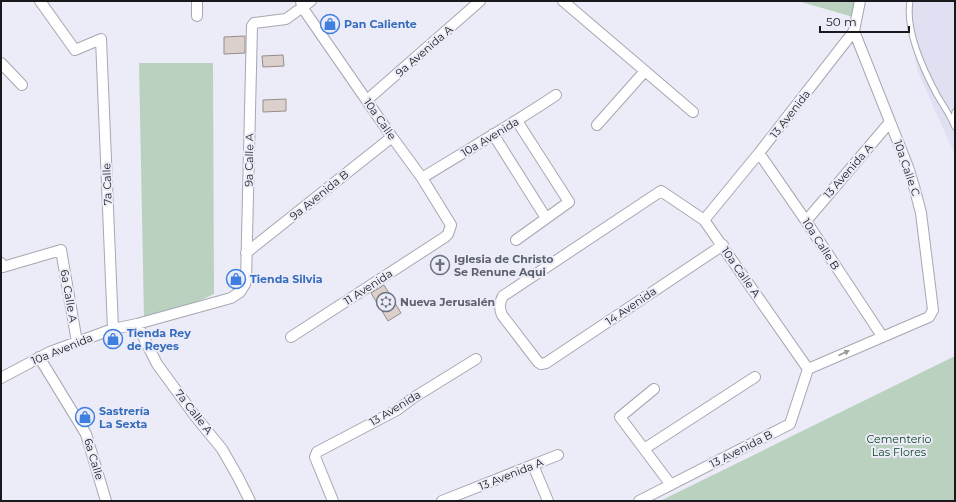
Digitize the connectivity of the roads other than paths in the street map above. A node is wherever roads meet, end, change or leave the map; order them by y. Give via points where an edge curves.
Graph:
1 (40, 1) edge
2 (198, 1) edge
3 (311, 1) edge
4 (480, 1) edge
5 (563, 1) edge
6 (860, 1) edge
7 (910, 1) edge
8 (302, 4) edge
9 (196, 16) dead end
10 (854, 31) junction
11 (1, 63) edge
12 (645, 71) junction
13 (22, 85) dead end
14 (556, 95) dead end
15 (367, 100) junction
16 (693, 112) dead end
17 (955, 112) edge
18 (517, 121) junction
19 (890, 122) junction
20 (954, 124) edge
21 (597, 125) dead end
22 (493, 134) junction
23 (392, 137) junction
24 (759, 153) junction
25 (422, 178) junction
26 (546, 218) junction
27 (704, 220) junction
28 (806, 220) junction
29 (445, 237) joint
30 (516, 240) dead end
31 (723, 245) junction
32 (246, 253) junction
33 (1, 263) edge
34 (240, 292) joint
35 (137, 324) junction
36 (113, 329) junction
37 (882, 336) junction
38 (291, 337) dead end
39 (77, 342) junction
40 (39, 357) junction
41 (476, 359) dead end
42 (538, 362) joint
43 (808, 368) junction
44 (755, 377) dead end
45 (1, 378) edge
46 (654, 390) dead end
47 (644, 449) junction
48 (558, 455) dead end
49 (533, 465) junction
50 (671, 485) junction
51 (106, 501) edge
52 (250, 501) edge
53 (333, 501) edge
54 (442, 501) edge
55 (548, 501) edge
56 (639, 501) edge

1 - 36 street, 7a Calle via 75,50 101,39
2 - 9 street
3 - 8 street
4 - 15 street, 9a Avenida A
5 - 12 street
6 - 10 street, 13 Avenida
7 - 20 lane via 912,33 923,65
8 - 15 street, 10a Calle
8 - 32 street, 9a Calle A via 288,18 254,23 252,26
10 - 19 street, 10a Calle C
10 - 24 street, 13 Avenida
11 - 13 street
12 - 16 street
12 - 21 street
14 - 18 street, 10a Avenida
15 - 23 street, 10a Calle
17 - 20 lane
18 - 22 street, 10a Avenida
18 - 26 street via 569,201
19 - 28 street, 13 Avenida A
19 - 37 street, 10a Calle C via 920,207 933,310 929,317
22 - 25 street, 10a Avenida
22 - 26 street
23 - 25 street, 10a Calle
23 - 32 street, 9a Avenida B
24 - 27 street, 13 Avenida
24 - 28 street, 10a Calle B
25 - 29 street, 10a Calle via 451,225
26 - 30 street
27 - 31 street, 10a Calle A
27 - 42 street, 10a Calle A via 663,191 659,191 504,296 500,305 502,315
28 - 37 street, 10a Calle B
29 - 38 street, 11 Avenida
31 - 42 street, 14 Avenida via 546,363
31 - 43 street, 10a Calle A
32 - 34 street, 9a Calle A via 245,284
33 - 39 street, 6a Calle A via 3,267 61,250
34 - 35 street, 10a Avenida via 231,298
35 - 36 street, 10a Avenida
35 - 52 street, 7a Calle A via 157,364 222,448
36 - 39 street, 10a Avenida
43 -> 37 street
39 - 40 street, 10a Avenida
40 - 45 street, 10a Avenida
40 - 51 street, 6a Calle via 86,434
41 - 53 street, 13 Avenida via 397,410 318,450 315,457
43 - 50 street, 13 Avenida B via 791,423
44 - 47 street
46 - 47 street via 620,417
47 - 50 street
48 - 49 street, 13 Avenida A
49 - 54 street, 13 Avenida A
49 - 55 street
50 - 56 street, 13 Avenida B

